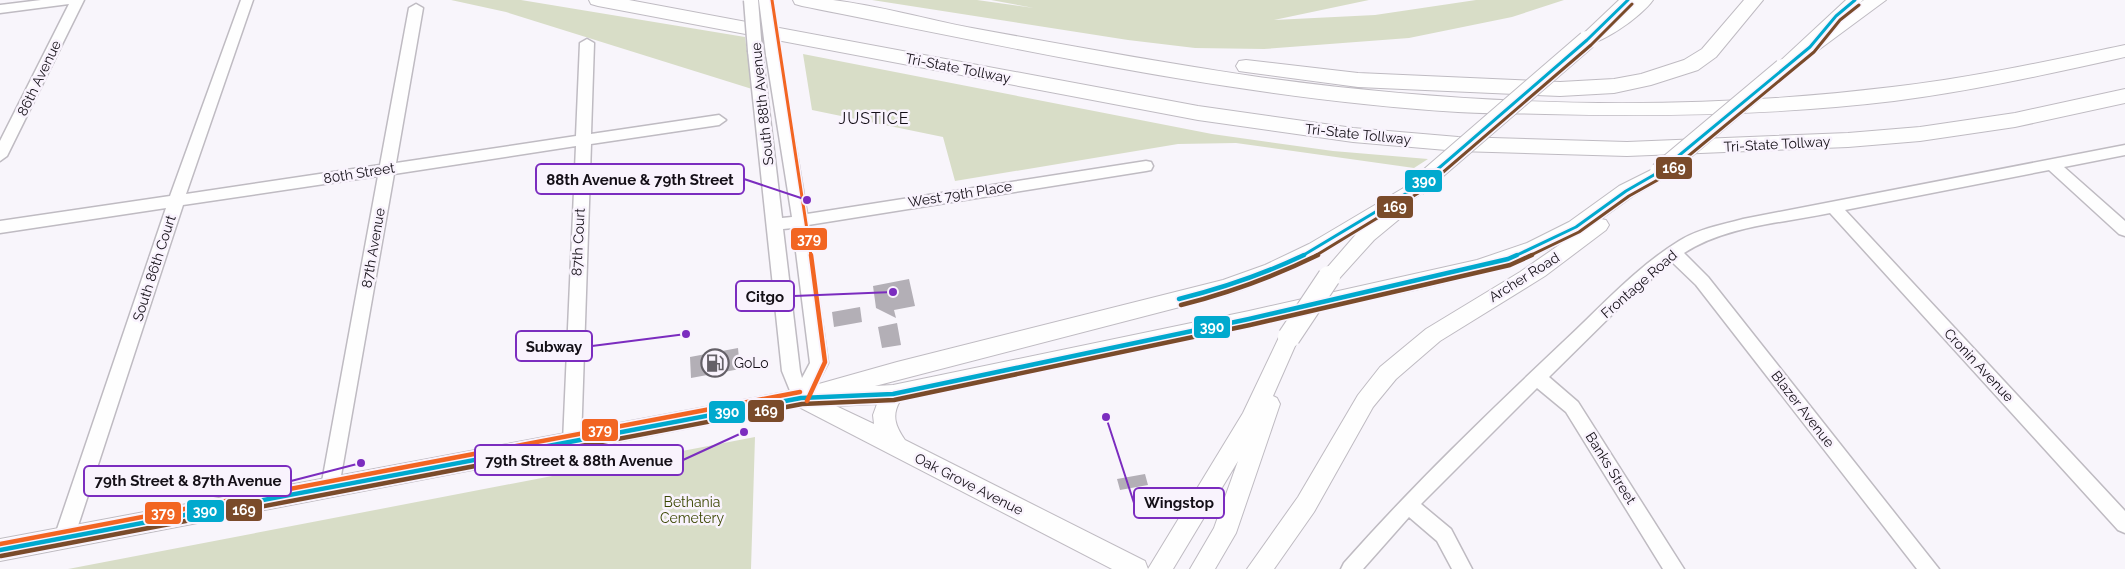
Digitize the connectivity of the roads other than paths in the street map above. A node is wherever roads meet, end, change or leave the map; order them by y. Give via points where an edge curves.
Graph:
1 (73, 0) edge
2 (78, 0) edge
3 (247, 0) edge
4 (598, 0) edge
5 (751, 0) edge
6 (766, 0) edge
7 (802, 0) edge
8 (1628, 0) edge
9 (1644, 0) edge
10 (1754, 0) edge
11 (1855, 0) edge
12 (1877, 0) edge
13 (416, 8) dead end
14 (0, 9) edge
15 (936, 26) junction
16 (1587, 40) junction
17 (587, 43) dead end
18 (1810, 46) junction
19 (2125, 51) edge
20 (2125, 96) edge
21 (719, 120) dead end
22 (583, 140) junction
23 (2125, 150) edge
24 (0, 156) edge
25 (2051, 164) junction
26 (1146, 166) dead end
27 (387, 169) junction
28 (1417, 186) junction
29 (1630, 194) junction
30 (176, 202) junction
31 (1833, 208) junction
32 (800, 220) junction
33 (775, 225) junction
34 (0, 227) edge
35 (2125, 230) edge
36 (1673, 253) junction
37 (1274, 373) junction
38 (1536, 377) junction
39 (893, 394) junction
40 (801, 398) junction
41 (572, 442) junction
42 (897, 447) junction
43 (330, 487) junction
44 (1408, 505) junction
45 (2125, 524) edge
46 (64, 538) junction
47 (0, 550) edge
48 (1136, 569) edge
49 (1160, 569) edge
50 (1202, 569) edge
51 (1259, 569) edge
52 (1352, 569) edge
53 (1462, 569) edge
54 (1674, 569) edge
55 (1929, 569) edge

1 - 14 street
2 - 24 street, 86th Avenue
3 - 30 street, South 86th Court
4 - 20 highway, Tri-State Tollway via 1198,113 1353,135 1458,144 1627,149 1848,140 1920,134 2015,120
5 - 33 street, South 88th Avenue, bridge
6 - 32 street, South 88th Avenue, bridge
7 - 15 highway
8 - 16 main road
9 - 16 highway
10 - 15 highway via 1709,53 1691,65 1614,86 1560,89 1358,80 1158,54 1010,30
11 - 18 main road, Archer Road
12 - 18 highway
13 - 27 street, 87th Avenue
15 - 19 highway via 1160,68 1302,90 1446,104 1619,110 1777,105 1886,95 1972,82
16 - 28 main road, bridge
17 - 22 street, 87th Court
18 - 29 main road, Archer Road, bridge
21 - 22 street, 80th Street
22 - 27 street, 80th Street
22 - 41 street, 87th Court
23 - 25 street
25 - 31 street, Frontage Road
25 - 35 street
26 - 32 street, West 79th Place
27 - 30 street, 80th Street
27 - 43 street, 87th Avenue
28 - 37 main road, bridge via 1329,277 1289,338
28 - 40 main road via 1316,249 1272,270 1226,286
29 - 39 main road via 1534,248 1479,267
29 - 51 main road, Archer Road via 1559,256 1457,317 1388,373 1351,424 1311,498
30 - 34 street, 80th Street
30 - 46 street, South 86th Court
31 - 36 street, Frontage Road via 1707,234
31 - 45 street, Cronin Avenue
32 - 33 street, West 79th Place
32 - 40 street, South 88th Avenue via 819,363
33 - 40 street, South 88th Avenue via 791,371
36 - 38 street, Frontage Road via 1648,272
36 - 55 street, Blazer Avenue via 1702,281
37 - 49 main road via 1227,462
37 - 50 main road via 1267,412 1224,533
38 - 44 street, Frontage Road
38 - 54 street, Banks Street via 1572,407
39 - 40 main road
39 - 42 main road via 883,416 884,429
40 - 41 main road
40 - 42 main road, Oak Grove Avenue
41 - 43 main road
42 - 48 main road, Oak Grove Avenue
43 - 46 main road
44 - 52 street, Frontage Road
44 - 53 street via 1444,535
46 - 47 main road

